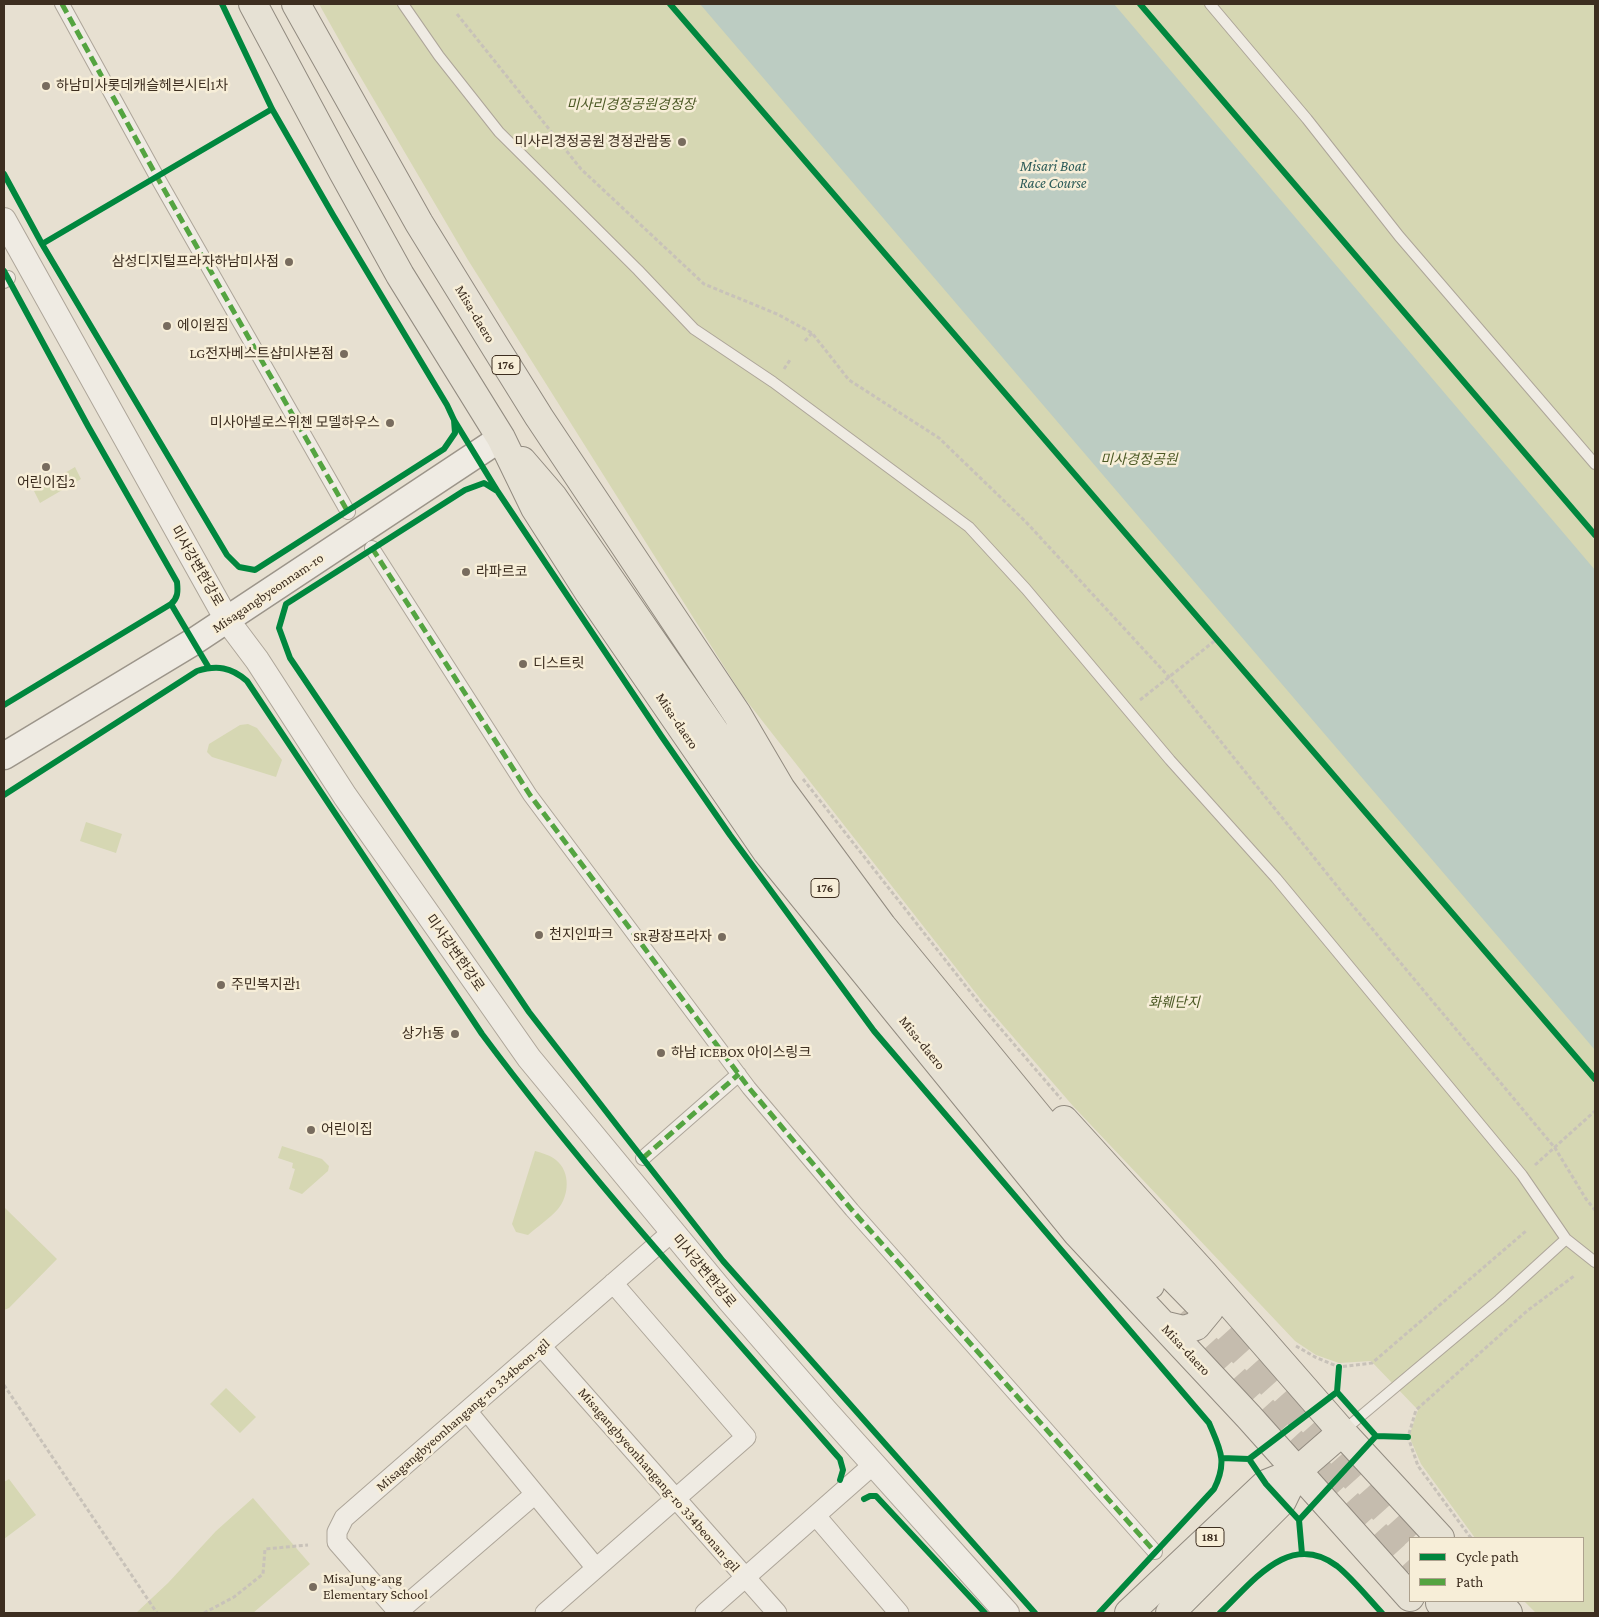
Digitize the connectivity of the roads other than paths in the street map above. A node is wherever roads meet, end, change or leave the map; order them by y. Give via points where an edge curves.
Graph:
1 (62, 4) edge
2 (254, 4) edge
3 (296, 4) edge
4 (403, 4) edge
5 (1210, 4) edge
6 (4, 220) edge
7 (501, 438) junction
8 (1595, 464) edge
9 (348, 512) dead end
10 (372, 548) dead end
11 (227, 620) junction
12 (738, 714) junction
13 (4, 756) edge
14 (739, 1074) junction
15 (643, 1158) dead end
16 (672, 1232) junction
17 (1566, 1239) junction
18 (1595, 1262) edge
19 (1204, 1274) junction
20 (613, 1284) junction
21 (1179, 1314) junction
22 (541, 1346) junction
23 (467, 1411) junction
24 (1342, 1432) junction
25 (874, 1464) junction
26 (1296, 1472) junction
27 (536, 1494) junction
28 (675, 1499) junction
29 (816, 1516) junction
30 (1439, 1537) edge
31 (1155, 1552) dead end
32 (596, 1568) junction
33 (745, 1578) junction
34 (1409, 1597) edge
35 (1417, 1602) edge
36 (1498, 1602) edge
37 (1444, 1608) edge
38 (398, 1613) edge
39 (545, 1613) edge
40 (705, 1613) edge
41 (777, 1613) edge
42 (899, 1613) edge
43 (1007, 1613) edge
44 (1129, 1613) edge
45 (1170, 1613) edge
46 (1477, 1613) edge
47 (1508, 1613) edge

1 - 9 street
2 - 7 main road, Misa-daero via 400,275
3 - 12 main road, Misa-daero / 176 via 419,223 500,356
4 - 17 lane via 499,132 694,329 773,382 969,527 1276,878 1522,1175
5 - 8 lane via 1307,119 1399,236
6 - 11 street, 미사강변한강로
7 - 11 main road, Misagangbyeonnam-ro
7 - 21 main road, Misa-daero via 539,516 767,852 1077,1233
10 - 14 street via 530,796
11 - 13 main road, Misagangbyeonnam-ro
11 - 16 street, 미사강변한강로 via 507,1029
12 - 19 main road, Misa-daero via 1037,1090
12 - 21 main road, Misa-daero / 176 via 781,789 882,926 1156,1260
14 - 15 street
14 - 31 street via 852,1210
16 - 20 street, Misagangbyeonhangang-ro 334beon-gil
16 - 25 street, 미사강변한강로
17 - 18 lane
17 - 24 lane
19 - 21 main road via 1211,1295 1210,1309 1196,1326 1184,1330
19 - 24 main road, Misa-daero
20 - 22 street, Misagangbyeonhangang-ro 334beon-gil
20 - 28 street via 746,1437
21 - 26 main road, Misa-daero via 1249,1417
22 - 23 street, Misagangbyeonhangang-ro 334beon-gil
22 - 28 street, Misagangbyeonhangang-ro 334beonan-gil
23 - 27 street
23 - 38 street, Misagangbyeonhangang-ro 334beon-gil via 344,1518 339,1526 337,1542
24 - 26 main road, 181
24 - 30 main road, Misa-daero
25 - 29 street
25 - 43 street, 미사강변한강로
26 - 34 main road, Misa-daero
26 - 44 main road, 181 via 1266,1484
26 - 45 main road, 181 via 1282,1501
27 - 32 street
27 - 38 street
28 - 32 street
28 - 33 street, Misagangbyeonhangang-ro 334beonan-gil
29 - 33 street
29 - 42 street
32 - 39 street
33 - 40 street
33 - 41 street, Misagangbyeonhangang-ro 334beonan-gil
35 - 37 main road
36 - 47 main road
37 - 46 main road

